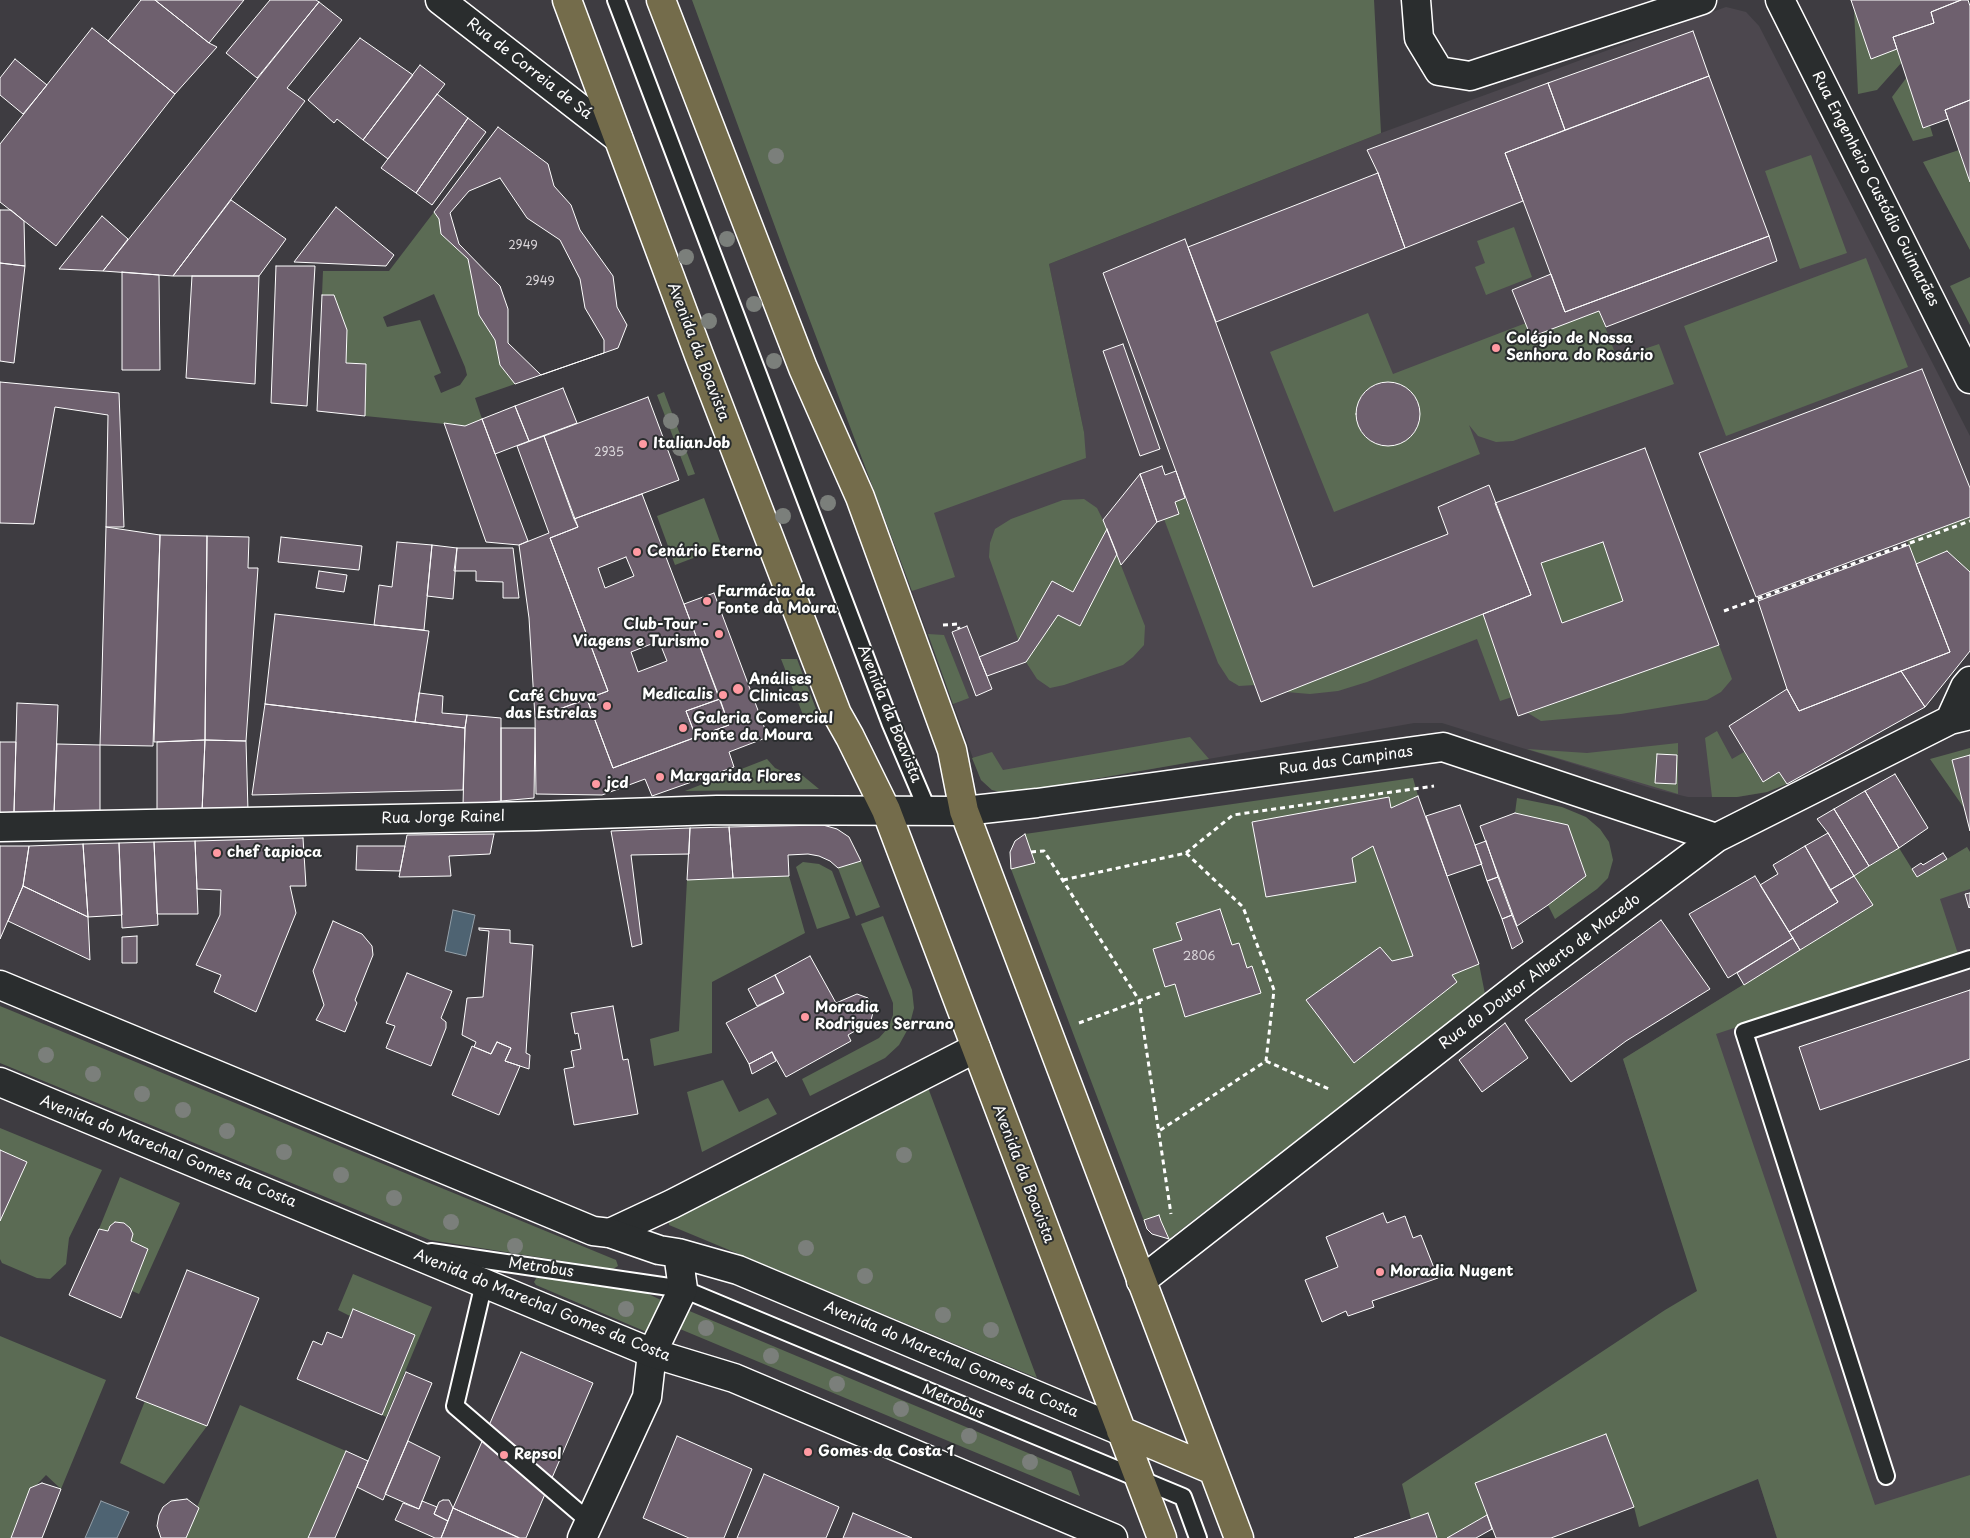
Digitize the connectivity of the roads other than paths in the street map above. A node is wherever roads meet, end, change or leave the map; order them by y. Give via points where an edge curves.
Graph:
1 (440, 0) edge
2 (567, 0) edge
3 (616, 0) edge
4 (661, 0) edge
5 (1416, 0) edge
6 (1702, 0) edge
7 (1780, 0) edge
8 (618, 138) junction
9 (1970, 379) edge
10 (1970, 681) edge
11 (1960, 718) edge
12 (886, 810) junction
13 (928, 811) junction
14 (964, 811) junction
15 (0, 827) edge
16 (1716, 838) junction
17 (1970, 959) edge
18 (0, 985) edge
19 (976, 1048) junction
20 (0, 1082) edge
21 (610, 1233) junction
22 (399, 1247) junction
23 (668, 1252) junction
24 (1141, 1281) junction
25 (484, 1283) junction
26 (683, 1289) junction
27 (652, 1353) junction
28 (1121, 1432) junction
29 (1213, 1470) junction
30 (1886, 1476) dead end
31 (1140, 1479) junction
32 (586, 1530) edge
33 (1113, 1538) edge
34 (1162, 1538) edge
35 (1198, 1538) edge
36 (1239, 1538) edge

1 - 8 street, Rua de Correia de Sá
2 - 8 main road, Avenida da Boavista
3 - 13 lane, Avenida da Boavista via 887,713
4 - 14 main road via 803,368 860,497 952,750
5 - 6 street via 1419,38 1439,72 1470,76
7 - 9 street, Rua Engenheiro Custódio Guimarães
8 - 12 main road, Avenida da Boavista via 837,714
10 - 11 street via 1965,687
11 - 16 street, Rua do Doutor Alberto de Macedo
12 - 13 street
12 - 15 street, Rua Jorge Rainel via 717,810
12 - 19 main road, Avenida da Boavista
13 - 14 street
14 - 16 street, Rua das Campinas via 1443,747
14 - 24 main road
16 - 24 street, Rua do Doutor Alberto de Macedo via 1523,983
17 - 30 lane via 1744,1032
18 - 21 street, Avenida do Marechal Gomes da Costa via 593,1231
19 - 21 street
19 - 28 main road, Avenida da Boavista
20 - 22 street, Avenida do Marechal Gomes da Costa
21 - 23 street, Avenida do Marechal Gomes da Costa
22 - 25 street, Avenida do Marechal Gomes da Costa
22 - 26 lane, Metrobus
23 - 26 street
23 - 28 street, Avenida do Marechal Gomes da Costa via 738,1270
24 - 29 main road
25 - 27 street, Avenida do Marechal Gomes da Costa
25 - 32 lane via 455,1406
26 - 27 street
26 - 31 lane, Metrobus
27 - 32 street via 647,1397
27 - 33 street, Avenida do Marechal Gomes da Costa via 734,1378
28 - 29 main road
28 - 31 main road, Avenida da Boavista
29 - 36 main road
31 - 34 main road, Avenida da Boavista
31 - 35 lane, Metrobus via 1183,1497

